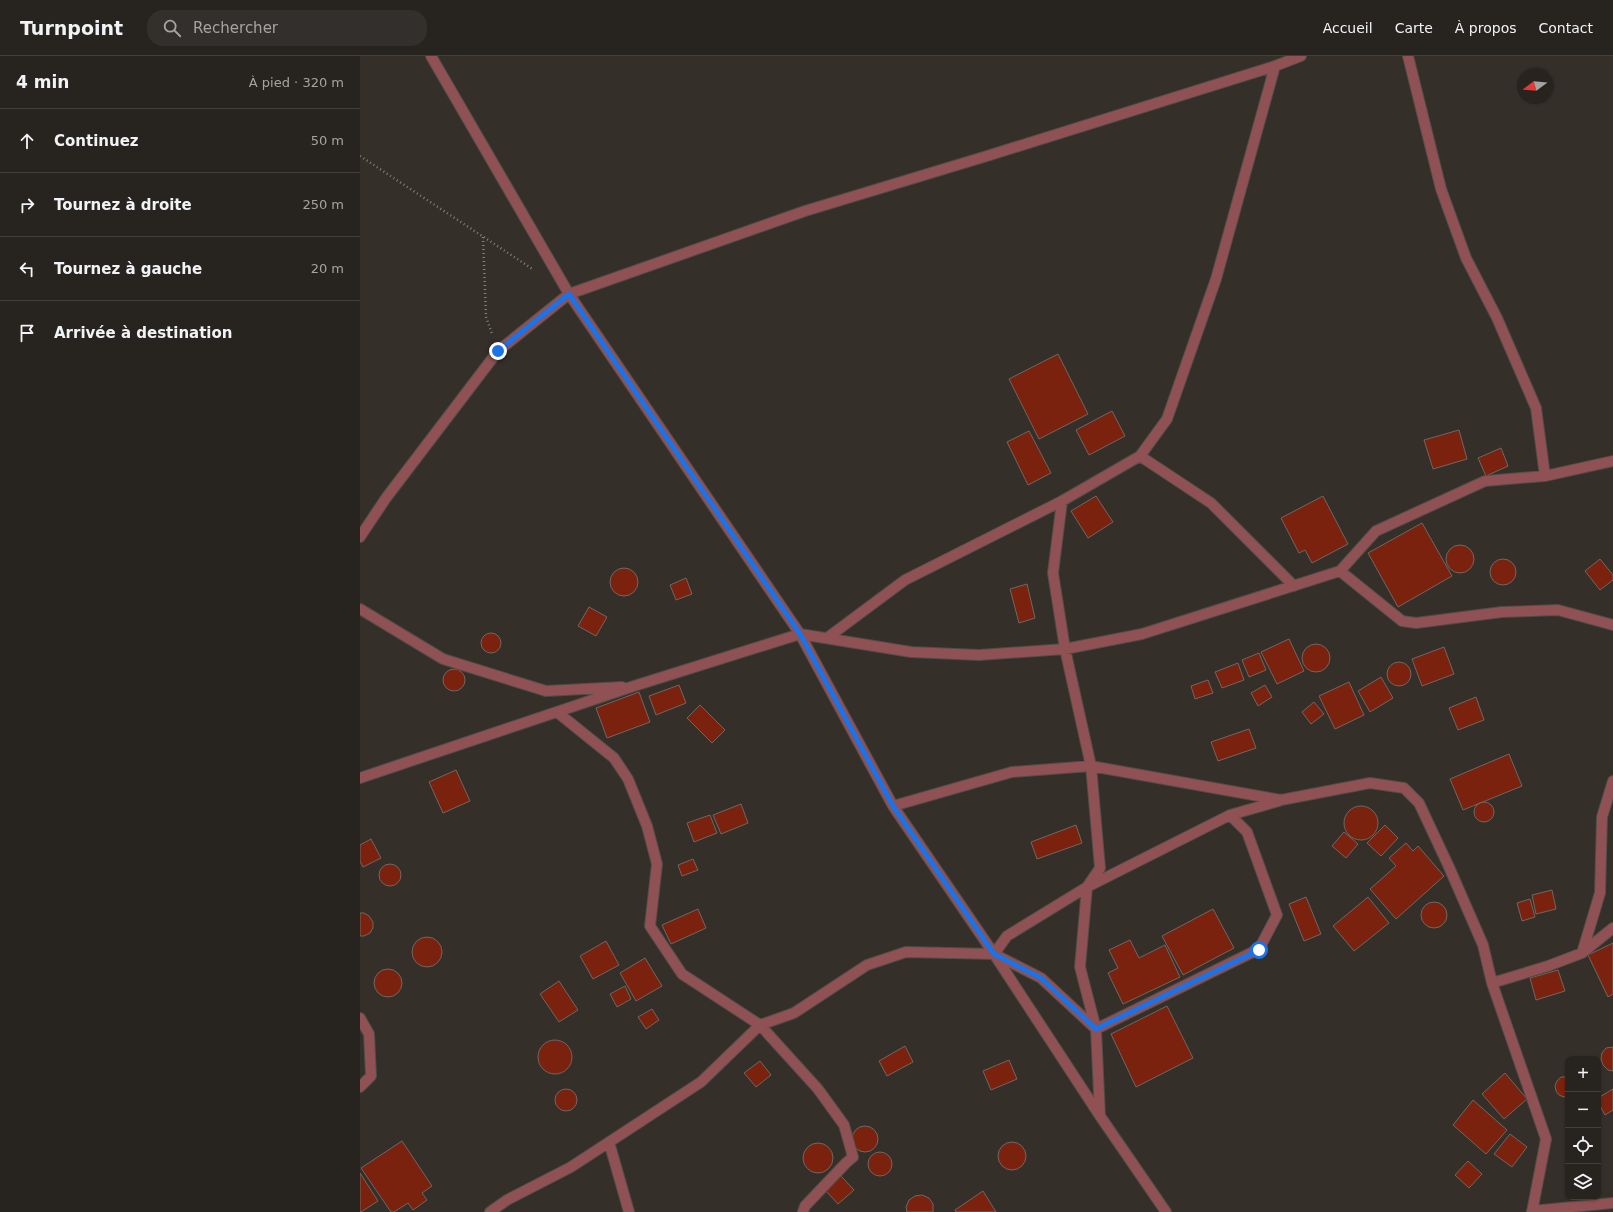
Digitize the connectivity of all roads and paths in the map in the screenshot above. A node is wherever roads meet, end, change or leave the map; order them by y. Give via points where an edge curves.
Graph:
1 (430, 56) edge
2 (1301, 56) edge
3 (1408, 56) edge
4 (1275, 66) junction
5 (360, 156) edge
6 (483, 236) junction
7 (536, 272) dead end
8 (569, 294) junction
9 (498, 351) junction
10 (1140, 456) junction
11 (1613, 461) edge
12 (1545, 476) junction
13 (1062, 501) junction
14 (360, 537) edge
15 (1340, 571) junction
16 (1294, 586) junction
17 (360, 609) edge
18 (1613, 625) edge
19 (800, 634) junction
20 (827, 638) junction
21 (1065, 649) junction
22 (634, 686) junction
23 (557, 712) junction
24 (1092, 766) junction
25 (360, 778) edge
26 (1613, 781) edge
27 (1281, 800) junction
28 (893, 806) junction
29 (1230, 815) junction
30 (1087, 887) junction
31 (1613, 928) edge
32 (1582, 953) junction
33 (994, 954) junction
34 (1492, 983) junction
35 (360, 1018) edge
36 (760, 1025) junction
37 (1096, 1029) junction
38 (360, 1086) edge
39 (1100, 1116) junction
40 (609, 1142) junction
41 (1613, 1203) edge
42 (1532, 1211) edge
43 (490, 1212) edge
44 (629, 1212) edge
45 (803, 1212) edge
46 (1166, 1212) edge

1 - 8 street
2 - 4 street
3 - 12 street via 1443,196 1466,258 1497,318 1536,408
4 - 8 street via 805,211
4 - 10 street via 1216,279 1167,419
5 - 6 path
6 - 7 path
6 - 9 path via 486,316
8 - 9 street
8 - 19 street
9 - 14 street via 386,498
10 - 13 street
10 - 16 street via 1211,503
11 - 12 street
12 - 15 street via 1485,481 1376,531
13 - 20 street via 905,580
13 - 21 street via 1052,573
15 - 16 street
15 - 18 street via 1402,621 1416,623 1502,612 1558,610
16 - 21 street via 1142,634
17 - 22 street via 443,660 546,691
19 - 20 street
19 - 22 street
19 - 28 street
20 - 21 street via 911,652 979,655
21 - 24 street
22 - 23 street
23 - 25 street
23 - 36 street via 614,758 628,779 647,826 657,864 650,926 682,974
24 - 27 street
24 - 28 street via 1012,772
24 - 30 street via 1100,868
26 - 32 street via 1602,817 1600,893
27 - 29 street
27 - 34 street via 1370,783 1404,788 1419,803 1450,867 1483,945
28 - 33 street
29 - 30 street
29 - 37 street via 1247,832 1277,915 1259,950
30 - 33 street via 1007,936
30 - 37 street via 1080,967
31 - 32 street
32 - 34 street
33 - 36 street via 906,952 867,966 794,1013
33 - 37 street via 1041,978
33 - 39 street
34 - 42 street via 1546,1139
35 - 38 street via 369,1034 371,1076
36 - 40 street via 701,1082
36 - 45 street via 818,1089 844,1125 853,1157 805,1206
37 - 39 street
39 - 46 street
40 - 43 street via 571,1168 507,1200
40 - 44 street
41 - 42 street

